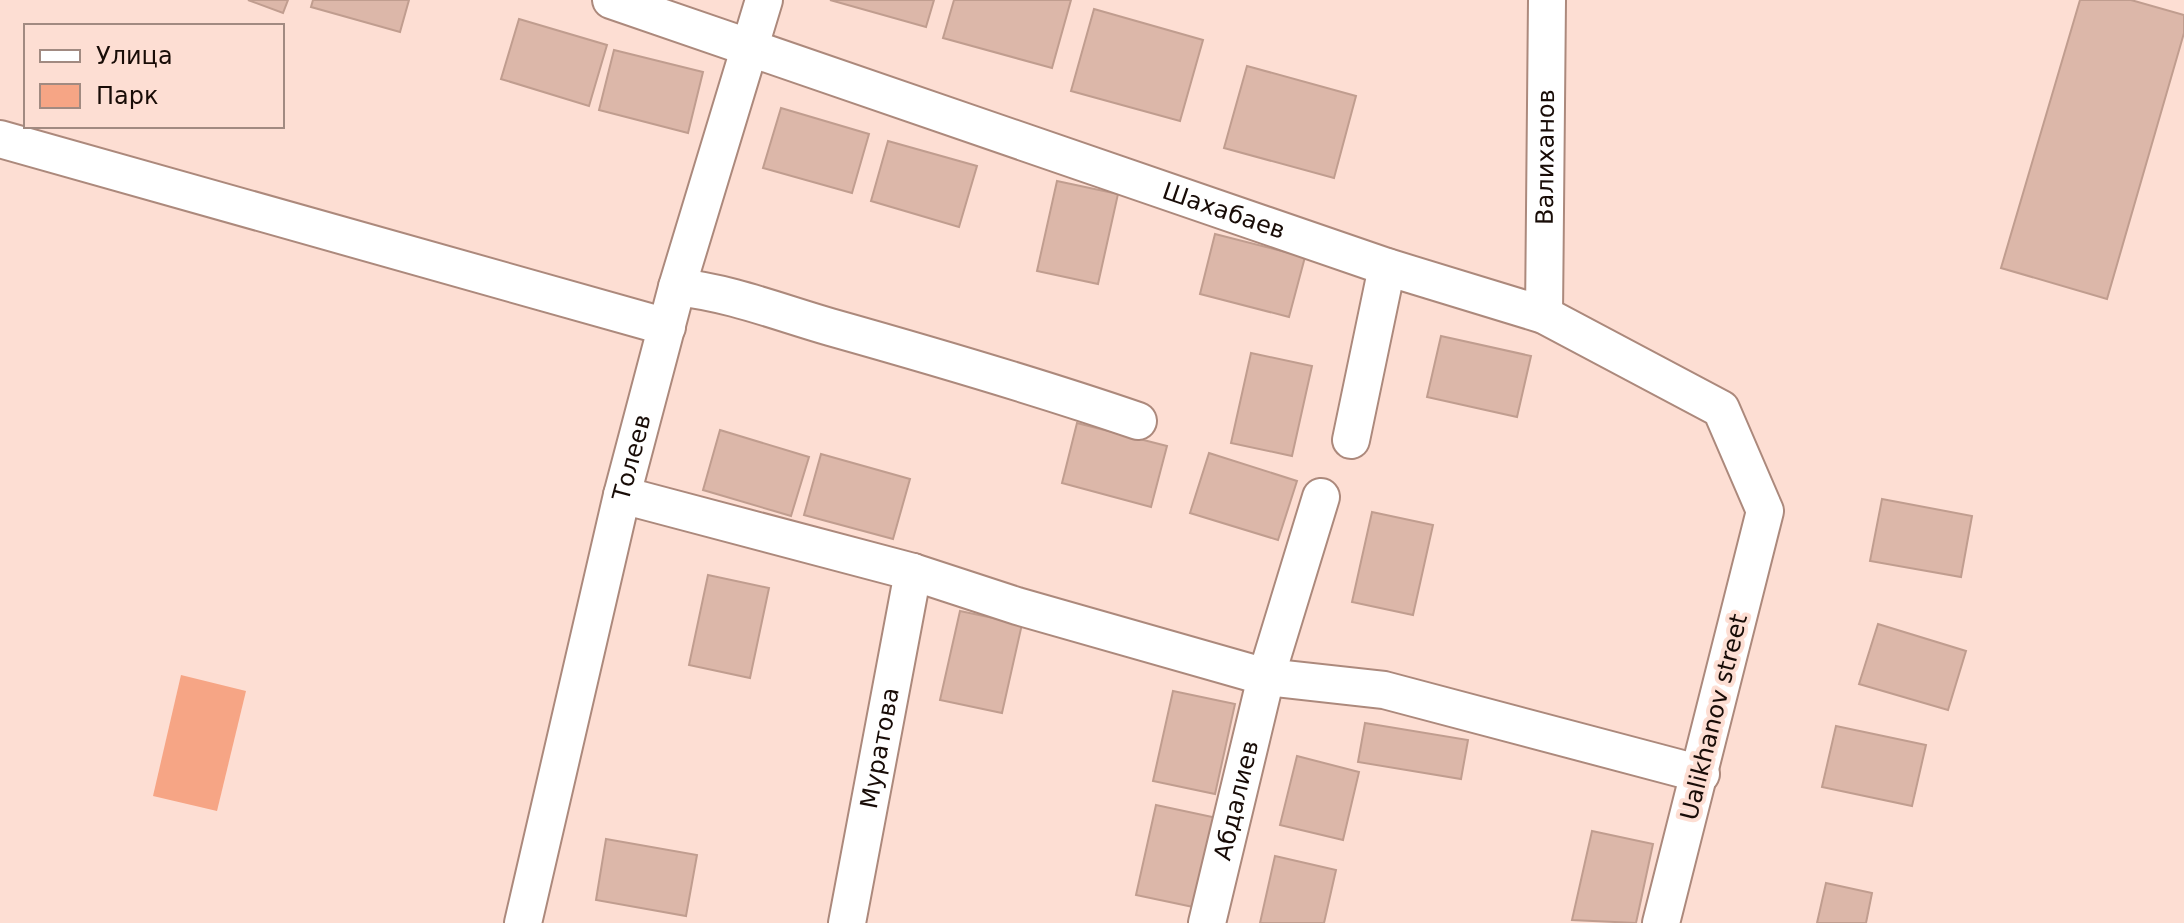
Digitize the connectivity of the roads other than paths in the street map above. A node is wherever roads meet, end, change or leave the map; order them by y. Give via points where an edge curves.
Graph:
1 (611, 0) edge
2 (764, 0) edge
3 (1547, 0) edge
4 (751, 48) junction
5 (0, 139) edge
6 (1387, 267) junction
7 (677, 287) junction
8 (1544, 315) junction
9 (667, 327) junction
10 (1138, 421) dead end
11 (1351, 440) dead end
12 (622, 495) junction
13 (1321, 497) dead end
14 (1765, 511) joint
15 (913, 572) junction
16 (1266, 677) junction
17 (1701, 774) junction
18 (523, 923) edge
19 (847, 923) edge
20 (1207, 923) edge
21 (1661, 923) edge

1 - 4 street, Шахабаев
2 - 4 street, Толеев
3 - 8 street, Валиханов
4 - 6 street, Шахабаев
4 - 7 street, Толеев
5 - 9 street
6 - 8 street, Шахабаев
6 - 11 street
7 - 9 street, Толеев
7 - 10 street via 721,292
8 - 14 street, Шахабаев via 1721,409
9 - 12 street, Толеев
12 - 15 street
12 - 18 street, Толеев
13 - 16 street, Абдалиев
14 - 17 street, Ualikhanov street
15 - 16 street
15 - 19 street, Муратова
16 - 17 street via 1384,690
16 - 20 street, Абдалиев
17 - 21 street, Ualikhanov street

